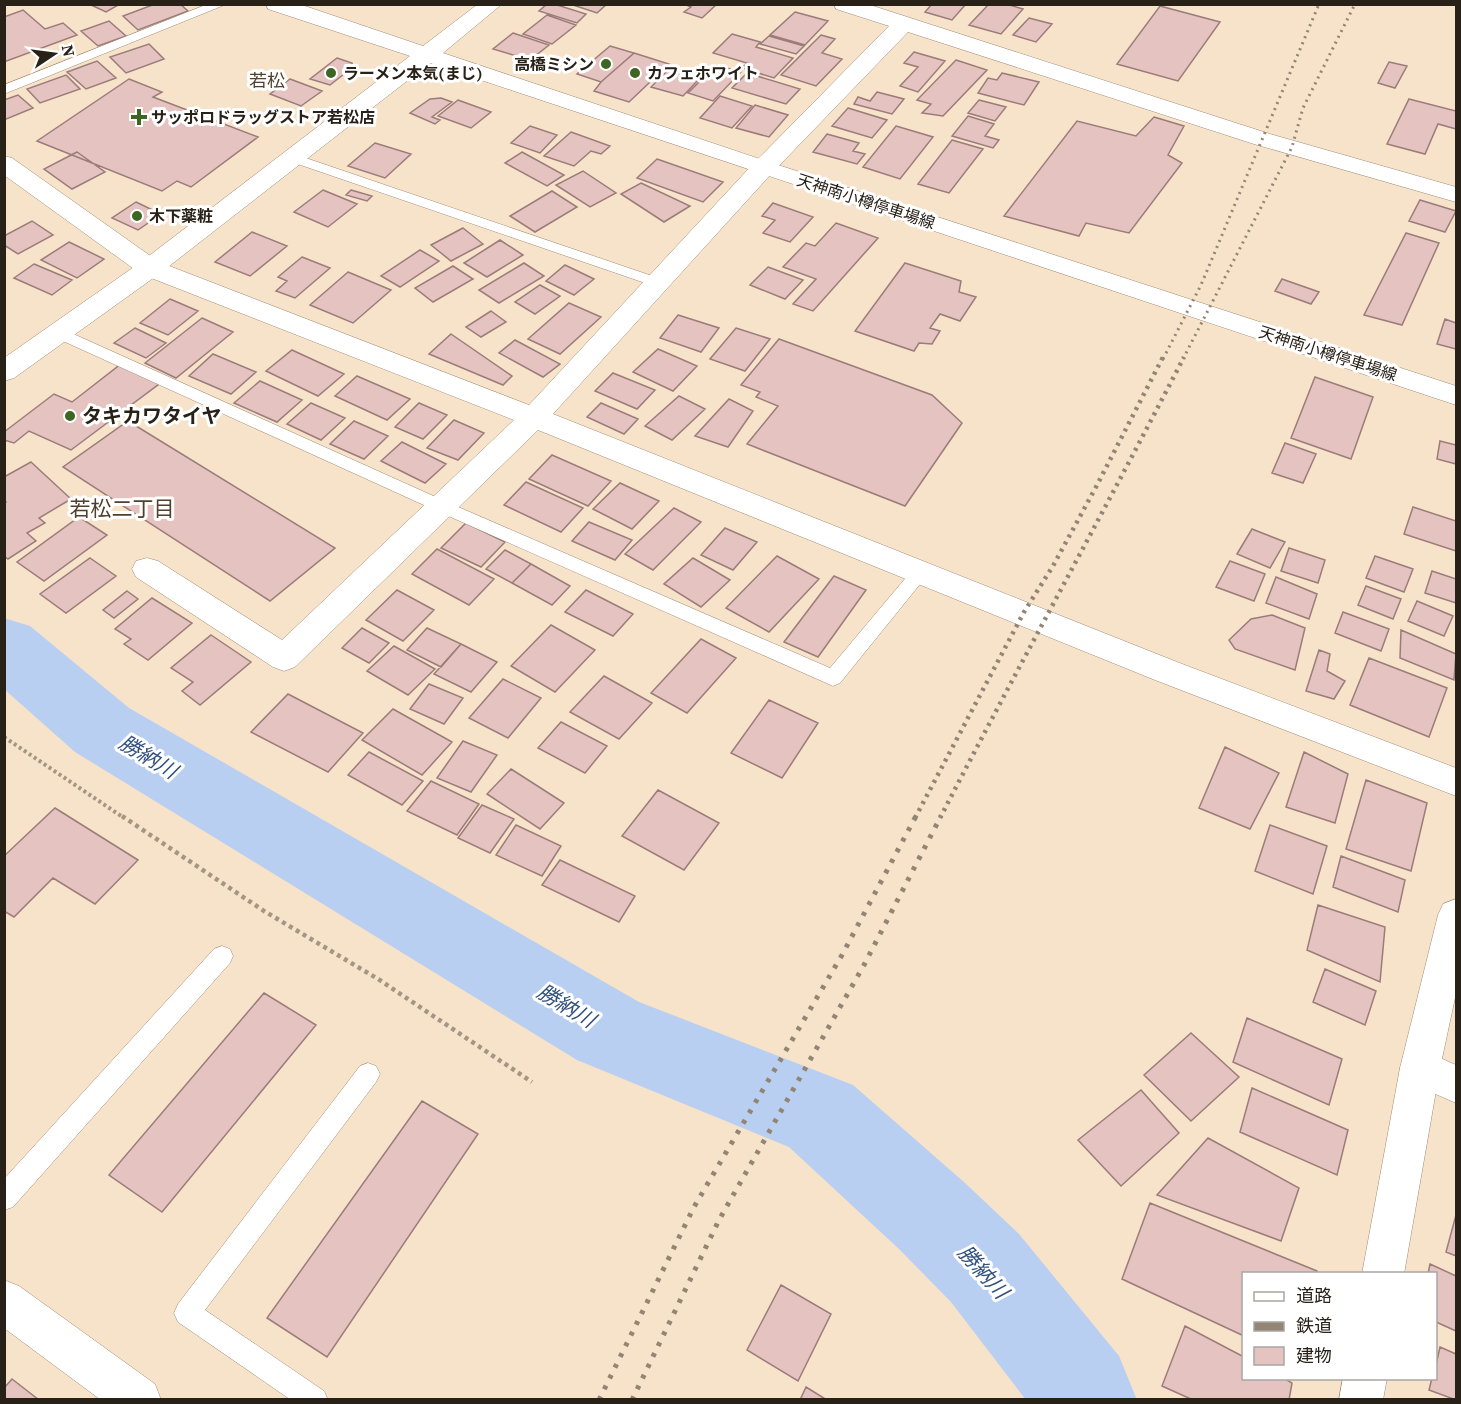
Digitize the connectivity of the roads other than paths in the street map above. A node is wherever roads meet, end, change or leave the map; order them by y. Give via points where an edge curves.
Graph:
1 (221, 4) edge
2 (276, 4) edge
3 (492, 4) edge
4 (844, 4) edge
5 (904, 23) junction
6 (425, 55) junction
7 (4, 90) edge
8 (291, 157) junction
9 (4, 163) edge
10 (763, 168) junction
11 (1456, 195) edge
12 (150, 268) junction
13 (659, 282) junction
14 (58, 332) junction
15 (4, 372) edge
16 (1456, 396) edge
17 (534, 417) junction
18 (443, 507) junction
19 (147, 569) dead end
20 (920, 573) junction
21 (1456, 782) edge
22 (1456, 915) edge
23 (222, 956) dead end
24 (1420, 1068) junction
25 (368, 1074) dead end
26 (1456, 1084) edge
27 (4, 1198) edge
28 (1383, 1272) edge
29 (4, 1301) edge
30 (1365, 1380) edge
31 (140, 1400) edge
32 (315, 1400) edge
33 (1361, 1400) edge

1 - 7 lane
2 - 6 street, 天神南小樽停車場線
3 - 6 street
4 - 5 street
5 - 10 street
5 - 11 street via 1262,139
6 - 8 street
6 - 10 street, 天神南小樽停車場線
8 - 12 street
8 - 13 lane
9 - 12 street
10 - 13 street
10 - 16 street, 天神南小樽停車場線
12 - 14 street
12 - 17 street
13 - 17 street
14 - 15 street
14 - 18 lane
17 - 18 street
17 - 20 street
18 - 19 street via 284,658
18 - 20 lane via 833,678
20 - 21 street
22 - 24 street
23 - 27 lane
24 - 26 street
24 - 28 street
25 - 32 lane via 187,1313
29 - 31 street
30 - 33 street

